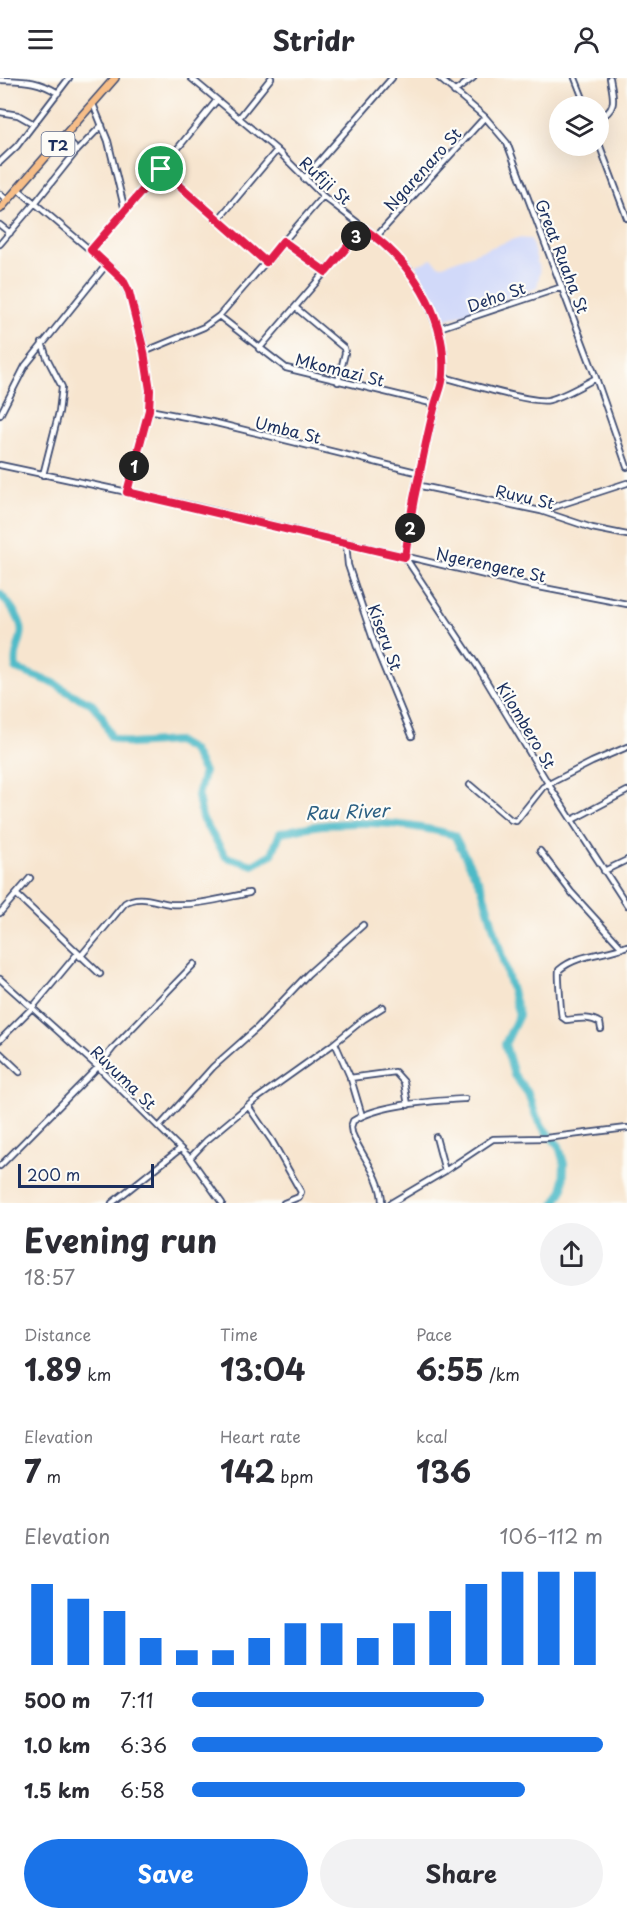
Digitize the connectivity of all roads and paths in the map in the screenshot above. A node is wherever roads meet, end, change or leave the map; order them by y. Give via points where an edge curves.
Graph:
1 (69, 78) edge
2 (115, 78) edge
3 (191, 78) edge
4 (271, 78) edge
5 (393, 78) edge
6 (439, 78) edge
7 (473, 78) edge
8 (575, 78) edge
9 (610, 78) edge
10 (0, 80) edge
11 (454, 92) junction
12 (58, 93) junction
13 (582, 96) edge
14 (217, 100) junction
15 (93, 104) junction
16 (0, 112) edge
17 (609, 113) edge
18 (485, 117) junction
19 (238, 118) junction
20 (34, 124) junction
21 (102, 125) junction
22 (64, 137) junction
23 (277, 150) junction
24 (75, 153) junction
25 (604, 156) edge
26 (0, 160) edge
27 (161, 169) junction
28 (304, 179) junction
29 (18, 189) junction
30 (0, 194) edge
31 (323, 196) junction
32 (627, 199) edge
33 (7, 200) junction
34 (621, 202) junction
35 (35, 203) junction
36 (0, 209) edge
37 (125, 211) junction
38 (627, 218) edge
39 (219, 220) junction
40 (0, 225) edge
41 (363, 228) junction
42 (10, 233) junction
43 (376, 237) junction
44 (283, 241) junction
45 (0, 244) edge
46 (91, 250) junction
47 (266, 262) junction
48 (106, 264) junction
49 (326, 272) junction
50 (562, 286) junction
51 (296, 308) junction
52 (219, 316) junction
53 (439, 328) junction
54 (42, 343) junction
55 (259, 349) junction
56 (144, 352) junction
57 (443, 377) junction
58 (596, 378) junction
59 (338, 382) junction
60 (435, 404) junction
61 (149, 410) junction
62 (0, 415) edge
63 (0, 465) edge
64 (627, 467) edge
65 (420, 473) junction
66 (43, 476) junction
67 (627, 483) edge
68 (416, 485) junction
69 (127, 492) junction
70 (541, 511) junction
71 (627, 536) edge
72 (346, 543) junction
73 (405, 557) junction
74 (627, 604) edge
75 (412, 736) dead end
76 (627, 747) edge
77 (470, 785) dead end
78 (549, 785) junction
79 (627, 791) edge
80 (572, 820) junction
81 (540, 851) dead end
82 (627, 860) edge
83 (604, 871) junction
84 (30, 878) dead end
85 (249, 893) dead end
86 (17, 895) junction
87 (627, 905) edge
88 (0, 913) edge
89 (363, 925) dead end
90 (624, 947) edge
91 (79, 956) junction
92 (194, 964) dead end
93 (100, 974) dead end
94 (0, 979) edge
95 (383, 1007) dead end
96 (32, 1008) junction
97 (601, 1029) dead end
98 (0, 1040) edge
99 (335, 1043) junction
100 (0, 1053) edge
101 (98, 1067) junction
102 (20, 1072) dead end
103 (350, 1078) junction
104 (465, 1099) dead end
105 (408, 1105) junction
106 (248, 1106) junction
107 (362, 1116) junction
108 (159, 1127) junction
109 (627, 1128) edge
110 (436, 1137) dead end
111 (180, 1149) junction
112 (190, 1158) junction
113 (0, 1166) edge
114 (445, 1171) junction
115 (112, 1203) edge
116 (222, 1203) edge
117 (284, 1203) edge
118 (382, 1203) edge
119 (391, 1203) edge

1 - 12 street
2 - 15 highway, T2
3 - 14 street, Rufiji St
4 - 19 street
5 - 28 street
6 - 11 street, Great Ruaha St
7 - 11 street
8 - 13 street
9 - 17 street
10 - 12 street via 44,84
11 - 18 street, Great Ruaha St
12 - 20 street
14 - 19 street, Rufiji St
14 - 27 street
15 - 21 street
15 - 22 highway, T2
16 - 20 street via 18,115
18 - 43 street, Ngarenaro St
18 - 50 street, Great Ruaha St via 507,143
19 - 23 street, Rufiji St
20 - 26 street
21 - 24 street
21 - 37 street
22 - 24 street
22 - 29 highway, T2
23 - 28 street, Rufiji St
23 - 39 street
24 - 35 street
25 - 34 street
27 - 37 street
27 - 39 street
28 - 31 street, Rufiji St
29 - 33 highway, T2
29 - 35 street
30 - 33 street
31 - 41 street, Rufiji St
31 - 44 street
32 - 34 street
33 - 36 highway, T2
34 - 38 street
35 - 42 street
35 - 46 street
37 - 46 street
39 - 47 street
40 - 42 street
41 - 43 street, Rufiji St
41 - 49 street
42 - 45 street
43 - 53 street, Rufiji St via 409,269
44 - 47 street
44 - 49 street
46 - 48 street
47 - 52 street
48 - 54 street
48 - 56 street via 129,292
49 - 51 street
50 - 53 street, Deho St
50 - 58 street, Great Ruaha St
51 - 55 street
51 - 59 street via 344,348
52 - 55 street, Mkomazi St
52 - 56 street via 204,327
53 - 57 street, Rufiji St
54 - 62 street via 25,366
54 - 66 street via 62,387
55 - 59 street, Mkomazi St via 286,368
56 - 61 street
57 - 58 street via 546,401
57 - 60 street, Rufiji St
58 - 64 street, Great Ruaha St
59 - 60 street, Mkomazi St
60 - 65 street, Rufiji St
61 - 65 street, Umba St
61 - 69 street
63 - 66 street, Ngerengere St
65 - 68 street, Rufiji St
66 - 69 street, Ngerengere St
67 - 70 street
68 - 70 street, Ruvu St
68 - 73 street, Rufiji St
69 - 72 street, Ngerengere St
70 - 71 street, Ruvu St
72 - 73 street, Ngerengere St
72 - 75 street, Kiseru St via 348,565 377,651
73 - 74 street, Ngerengere St
73 - 78 street, Kilombero St
76 - 78 street
77 - 78 street via 515,821 540,790
78 - 80 street, Kilombero St
79 - 80 street
80 - 83 street, Kilombero St
81 - 90 street via 571,892
82 - 83 street
83 - 87 street, Kilombero St
84 - 86 street
85 - 91 street via 171,904 135,898 125,903
86 - 88 street
86 - 91 street
89 - 108 street via 213,1067
90 - 97 street via 566,964 559,970 562,1017 593,1019
91 - 93 street
91 - 96 street
92 - 101 street
94 - 96 street, Ruvuma St
95 - 99 street
96 - 98 street
96 - 101 street, Ruvuma St
99 - 103 street
99 - 106 street
100 - 102 street
101 - 108 street, Ruvuma St
101 - 113 street
103 - 105 street via 395,1072 404,1082
103 - 107 street
104 - 105 street
105 - 107 street
106 - 112 street
106 - 117 street via 301,1192 299,1197
107 - 118 street via 353,1121 352,1133 370,1165
108 - 111 street, Ruvuma St
109 - 114 street via 546,1138 493,1139
110 - 114 street
111 - 112 street, Ruvuma St
111 - 115 street
112 - 116 street, Ruvuma St
114 - 119 street

